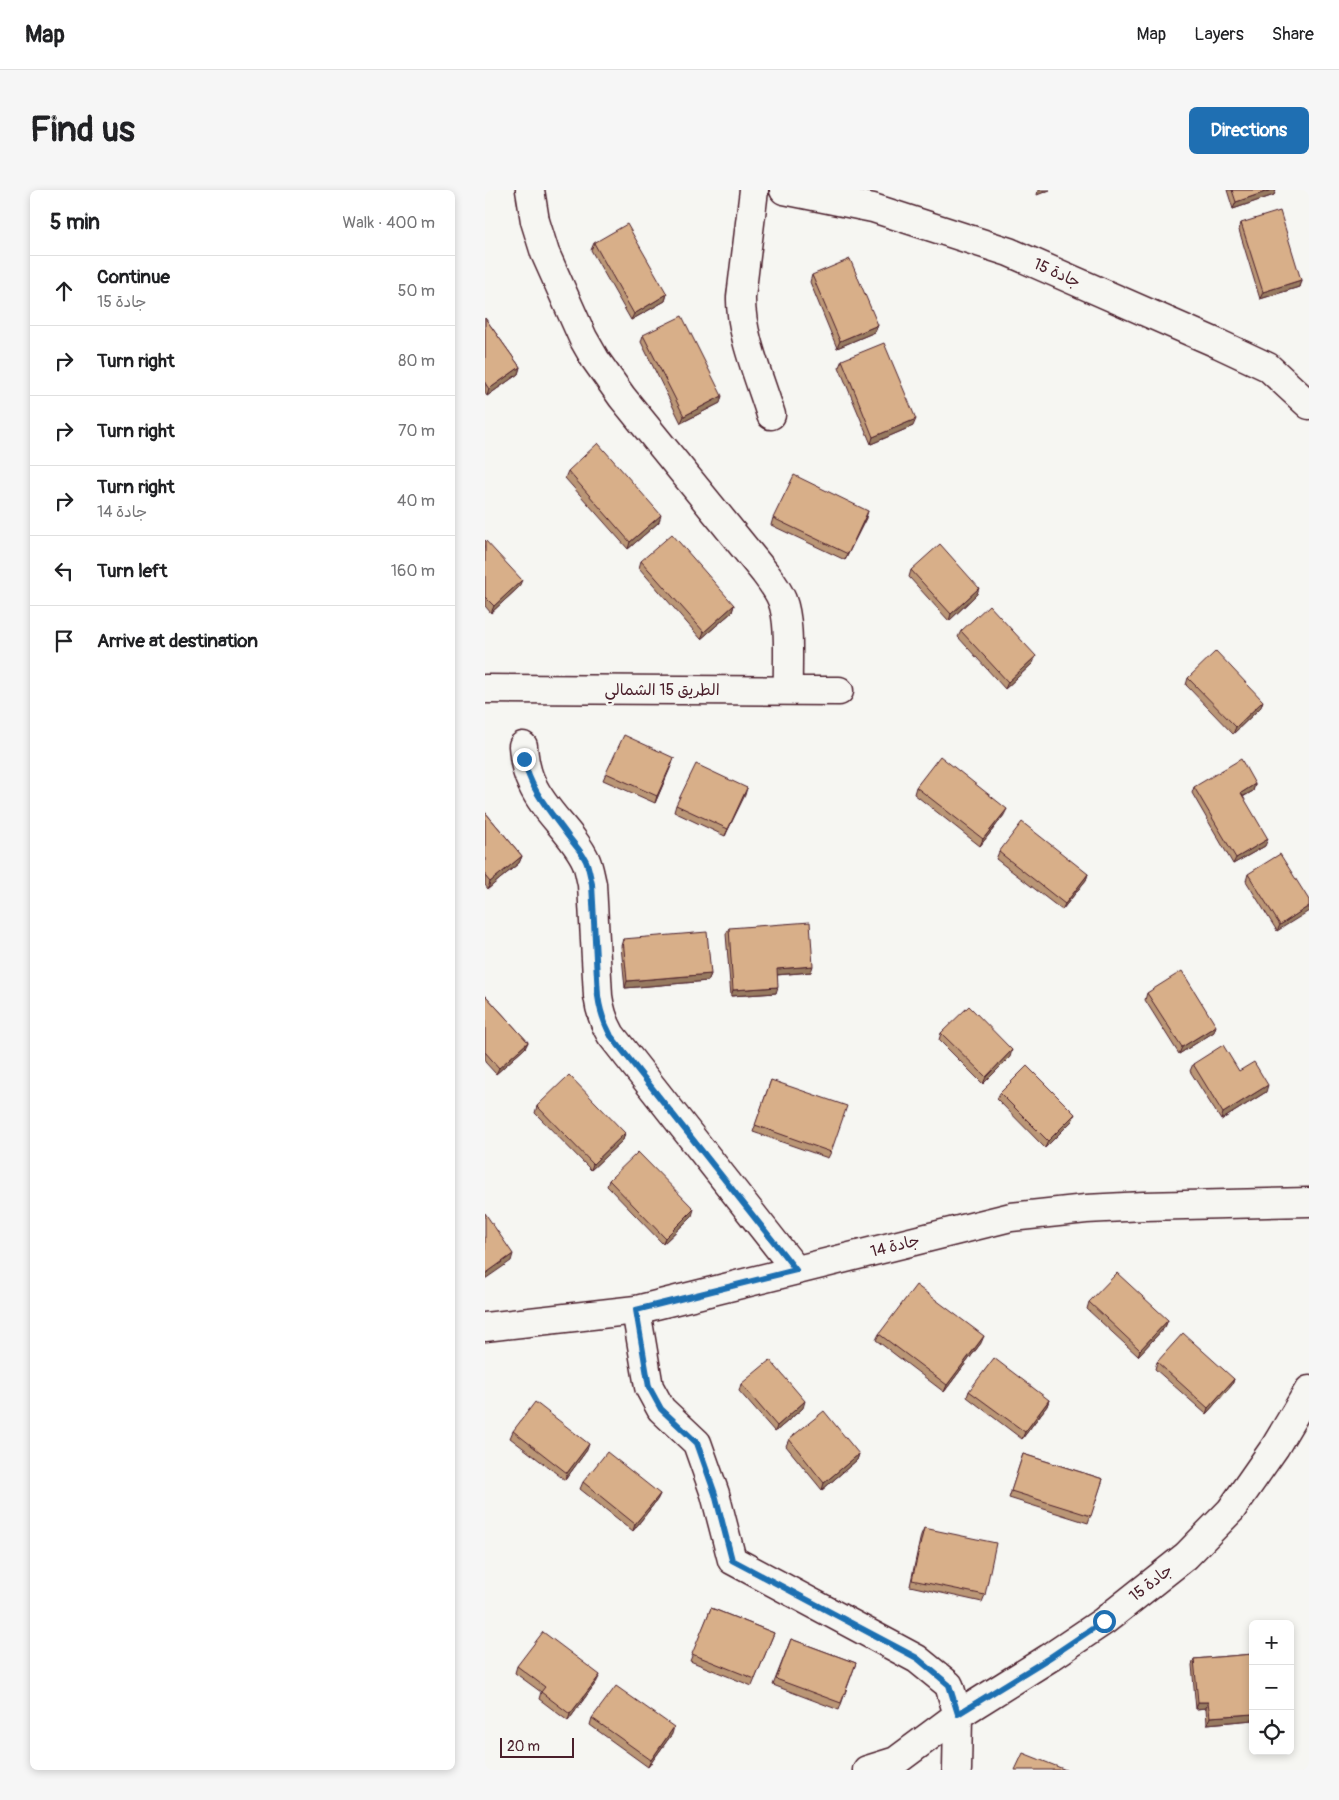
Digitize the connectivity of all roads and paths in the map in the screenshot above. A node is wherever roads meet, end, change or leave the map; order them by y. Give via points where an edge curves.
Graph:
1 (530, 190) edge
2 (754, 190) edge
3 (784, 190) edge
4 (1309, 405) edge
5 (771, 415) dead end
6 (485, 689) edge
7 (788, 690) junction
8 (839, 690) dead end
9 (523, 746) dead end
10 (1309, 1202) edge
11 (796, 1270) junction
12 (636, 1310) junction
13 (485, 1327) edge
14 (1309, 1390) edge
15 (958, 1714) junction
16 (867, 1770) edge
17 (957, 1770) edge

1 - 7 street via 542,245 595,359 774,586 786,615
2 - 5 street via 740,310
3 - 4 street, جادة 15 via 873,208 1009,252 1268,367
6 - 7 street, الطريق 15 الشمالي
7 - 8 street, الطريق 15 الشمالي
9 - 11 street via 534,790 578,849 589,871 598,996 611,1036
10 - 11 street, جادة 14 via 1144,1206 1011,1217
11 - 12 street, جادة 14
12 - 13 street, جادة 14
12 - 15 street via 649,1387 661,1409 697,1443 715,1494 732,1560 917,1658 949,1685
14 - 15 street, جادة 15 via 1275,1447 1231,1510 1185,1556 1104,1621
15 - 16 street, جادة 15 via 896,1761
15 - 17 street

